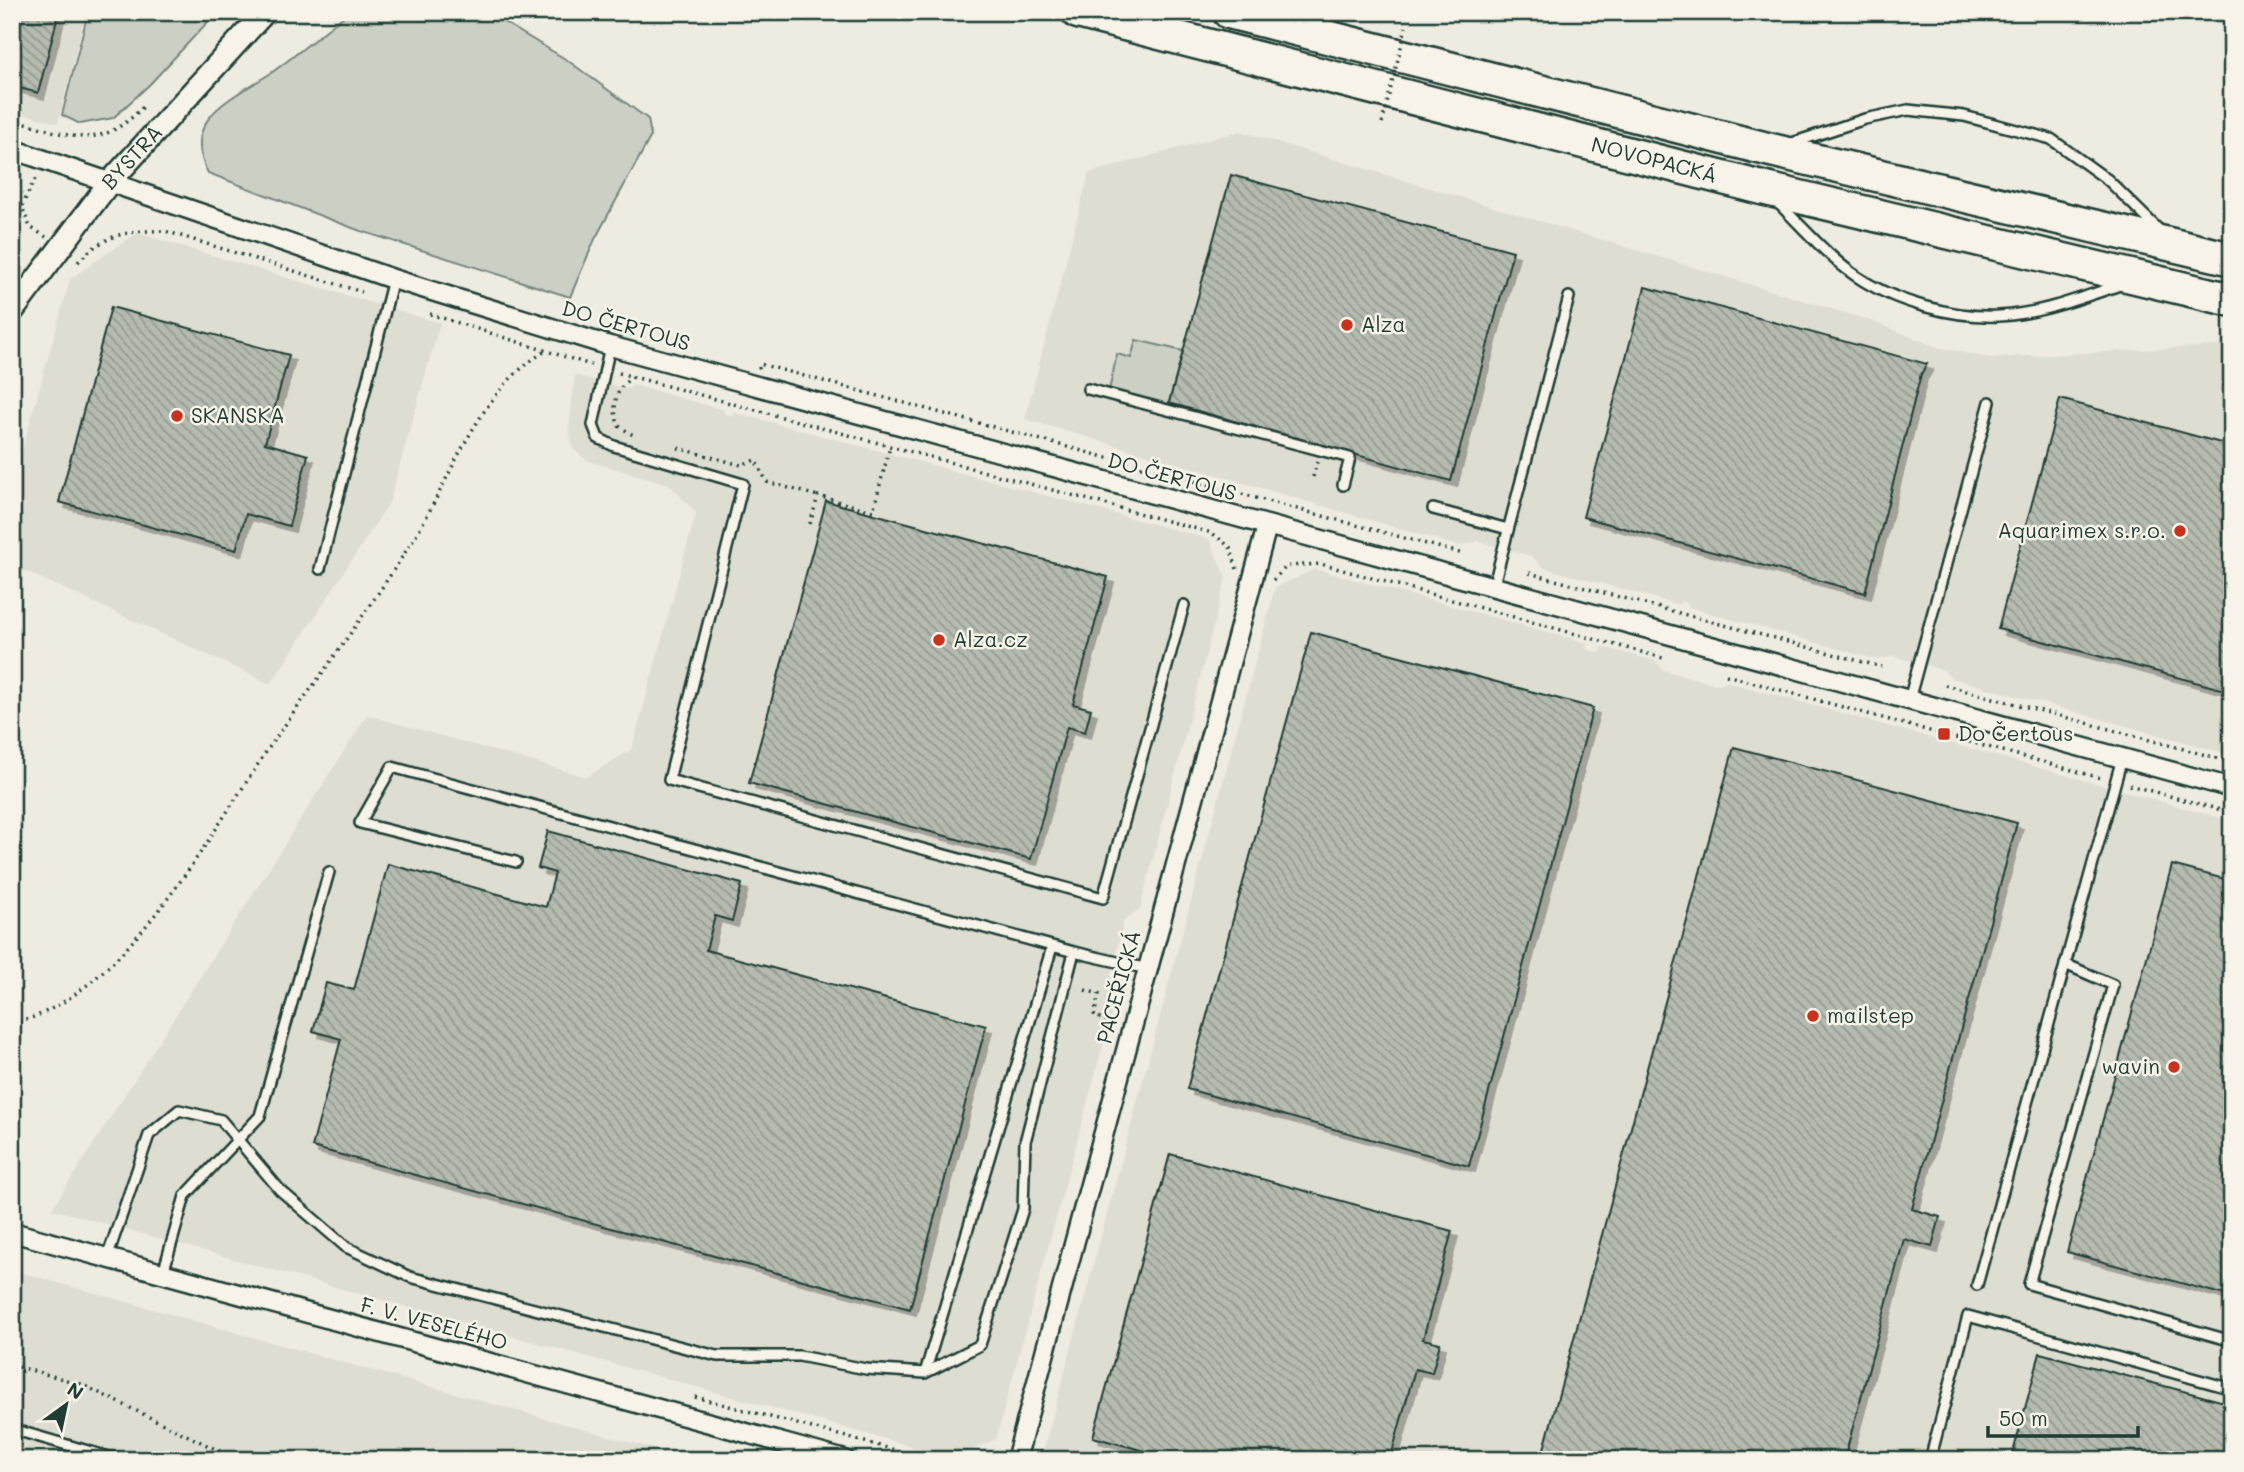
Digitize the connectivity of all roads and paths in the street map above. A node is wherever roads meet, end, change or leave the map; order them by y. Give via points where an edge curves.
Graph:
1 (265, 12) edge
2 (1078, 12) edge
3 (1228, 12) edge
4 (1406, 27) dead end
5 (144, 106) dead end
6 (12, 119) edge
7 (1382, 123) dead end
8 (12, 149) edge
9 (1771, 150) junction
10 (35, 180) dead end
11 (109, 183) junction
12 (1762, 188) junction
13 (12, 204) edge
14 (22, 207) junction
15 (2173, 245) junction
16 (59, 248) junction
17 (2232, 259) edge
18 (393, 279) junction
19 (2139, 279) junction
20 (362, 292) dead end
21 (1569, 297) dead end
22 (2232, 300) edge
23 (12, 312) edge
24 (430, 314) dead end
25 (610, 346) junction
26 (547, 351) junction
27 (604, 369) junction
28 (633, 377) junction
29 (754, 387) junction
30 (1088, 389) dead end
31 (1990, 402) dead end
32 (635, 436) dead end
33 (675, 447) dead end
34 (890, 447) junction
35 (1343, 485) dead end
36 (818, 496) junction
37 (1433, 509) dead end
38 (810, 524) dead end
39 (1266, 526) junction
40 (1508, 529) junction
41 (1460, 554) dead end
42 (320, 569) dead end
43 (1530, 573) dead end
44 (1254, 574) junction
45 (1273, 579) junction
46 (1493, 587) junction
47 (1269, 593) dead end
48 (1184, 605) dead end
49 (1663, 658) dead end
50 (1882, 667) dead end
51 (1726, 675) dead end
52 (1945, 685) dead end
53 (1909, 700) junction
54 (2122, 758) junction
55 (2232, 762) edge
56 (2115, 782) junction
57 (2232, 788) edge
58 (2232, 813) edge
59 (516, 863) dead end
60 (330, 872) dead end
61 (1052, 947) junction
62 (1074, 953) junction
63 (2065, 964) junction
64 (1148, 969) junction
65 (1085, 990) dead end
66 (12, 1024) edge
67 (1110, 1031) dead end
68 (237, 1140) junction
69 (12, 1233) edge
70 (107, 1258) junction
71 (163, 1273) junction
72 (1977, 1285) dead end
73 (2232, 1341) edge
74 (12, 1365) edge
75 (925, 1373) junction
76 (2232, 1389) edge
77 (12, 1429) edge
78 (119, 1460) edge
79 (238, 1460) edge
80 (845, 1460) edge
81 (1016, 1460) edge
82 (1930, 1460) edge

1 - 11 street, BYSTRÁ
2 - 12 highway, NOVOPACKÁ
3 - 9 highway, NOVOPACKÁ
4 - 7 path, bridge
5 - 6 path via 127,124 97,138
8 - 11 street, DO ČERTOUS
9 - 15 highway, NOVOPACKÁ
9 - 15 lane via 1908,110 1964,116 2051,139 2108,180
10 - 14 path
11 - 16 street, BYSTRÁ
11 - 18 street, DO ČERTOUS
12 - 19 highway, NOVOPACKÁ
12 - 19 lane via 1855,276 1885,292 1932,306 1998,316 2046,308
13 - 14 path
14 - 16 path via 30,228
15 - 17 highway, NOVOPACKÁ
16 - 20 path via 76,263 113,234 165,231
16 - 23 street, BYSTRÁ
18 - 25 street, DO ČERTOUS
18 - 42 lane
19 - 22 highway, NOVOPACKÁ
21 - 40 lane
24 - 26 path
25 - 27 lane
25 - 29 street, DO ČERTOUS
26 - 27 path
26 - 66 path via 519,370 479,423 412,541 150,923 69,1000 31,1020
27 - 28 path
27 - 48 lane via 593,425 598,438 743,484 668,780 1103,898
28 - 32 path via 620,387 614,407 618,426
28 - 34 path
29 - 39 street, DO ČERTOUS
29 - 41 path via 760,364
30 - 35 lane via 1350,458
31 - 53 lane
33 - 36 path via 741,465 755,460 767,482
34 - 36 path via 873,511
34 - 44 path via 1212,533 1230,547 1234,568
36 - 38 path
37 - 40 lane
39 - 44 street, PACEŘICKÁ
39 - 46 street, DO ČERTOUS
40 - 46 lane
43 - 50 path
44 - 45 path
44 - 64 street, PACEŘICKÁ
45 - 47 path
45 - 49 path via 1286,566 1321,564
46 - 53 street, DO ČERTOUS
51 - 56 path
52 - 55 path
53 - 54 street, DO ČERTOUS
54 - 56 lane
54 - 57 street, DO ČERTOUS
56 - 58 path
56 - 63 lane
59 - 61 lane via 360,823 392,766
60 - 68 lane via 260,1116
61 - 62 lane
61 - 75 lane
62 - 64 lane
62 - 75 lane via 1025,1142 1023,1209 980,1345
63 - 72 lane
63 - 73 lane via 2113,985 2029,1284
64 - 81 street, PACEŘICKÁ
65 - 67 path via 1099,994 1094,1016 1113,1021
68 - 70 lane via 221,1120 179,1110 149,1135
68 - 71 lane via 185,1196
68 - 75 lane via 280,1190 346,1247 410,1278 717,1356 799,1356 866,1369
69 - 70 street, F. V. VESELÉHO
70 - 71 street, F. V. VESELÉHO
71 - 80 street, F. V. VESELÉHO
74 - 79 path via 81,1384
76 - 82 lane via 1968,1316
77 - 78 lane

